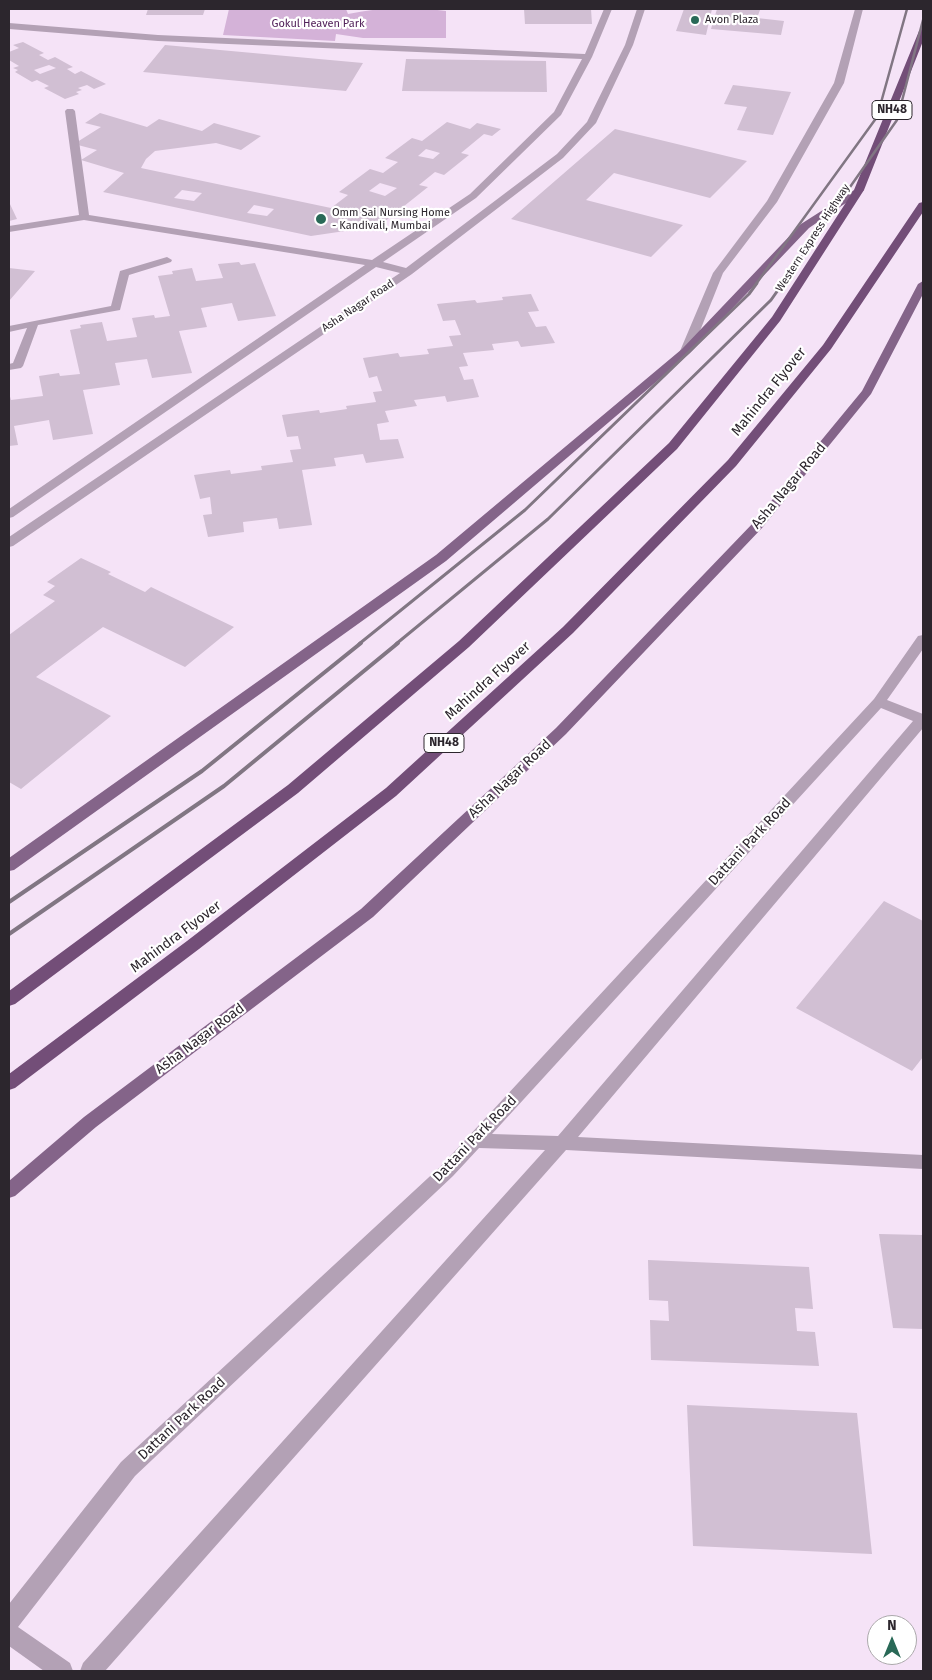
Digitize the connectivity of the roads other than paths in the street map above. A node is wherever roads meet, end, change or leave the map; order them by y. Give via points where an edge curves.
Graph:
1 (608, 9) edge
2 (641, 9) edge
3 (859, 9) edge
4 (9, 26) edge
5 (923, 31) edge
6 (588, 57) junction
7 (70, 111) dead end
8 (860, 190) junction
9 (923, 204) edge
10 (84, 217) junction
11 (9, 229) edge
12 (166, 260) dead end
13 (377, 264) junction
14 (408, 272) junction
15 (923, 284) edge
16 (34, 323) junction
17 (9, 329) edge
18 (686, 352) junction
19 (9, 367) edge
20 (9, 514) edge
21 (9, 543) edge
22 (923, 639) edge
23 (879, 702) junction
24 (923, 719) edge
25 (9, 866) edge
26 (9, 1000) edge
27 (9, 1083) edge
28 (475, 1141) junction
29 (562, 1143) junction
30 (923, 1162) edge
31 (9, 1191) edge
32 (9, 1621) edge
33 (9, 1633) edge
34 (62, 1671) edge
35 (91, 1671) edge

1 - 6 street, Asha Nagar Road
2 - 14 street, Asha Nagar Road via 629,45 591,123 560,156
3 - 18 street via 839,84 772,202 718,273
4 - 6 street via 158,38
5 - 8 highway, Western Express Highway / NH48
6 - 13 street, Asha Nagar Road via 558,113 539,134 473,196
7 - 10 street
8 - 18 main road via 805,226
8 - 26 highway, Western Express Highway / NH48 via 776,319 673,446 464,644 293,789
9 - 27 highway, Mahindra Flyover / NH48 via 827,347 732,462 568,630 391,792
10 - 11 street
10 - 13 street
12 - 16 street via 124,273 116,308
13 - 14 street
13 - 20 street, Asha Nagar Road
14 - 21 street, Asha Nagar Road
15 - 31 main road, Asha Nagar Road via 867,392 758,524 561,731 367,913 90,1122
16 - 17 street
16 - 19 street via 18,366
18 - 25 main road via 440,558
22 - 23 street, Dattani Park Road
23 - 24 street
23 - 28 street, Dattani Park Road
24 - 29 street
28 - 29 street
28 - 32 street, Dattani Park Road via 440,1178 128,1469
29 - 30 street
29 - 35 street
33 - 34 street

